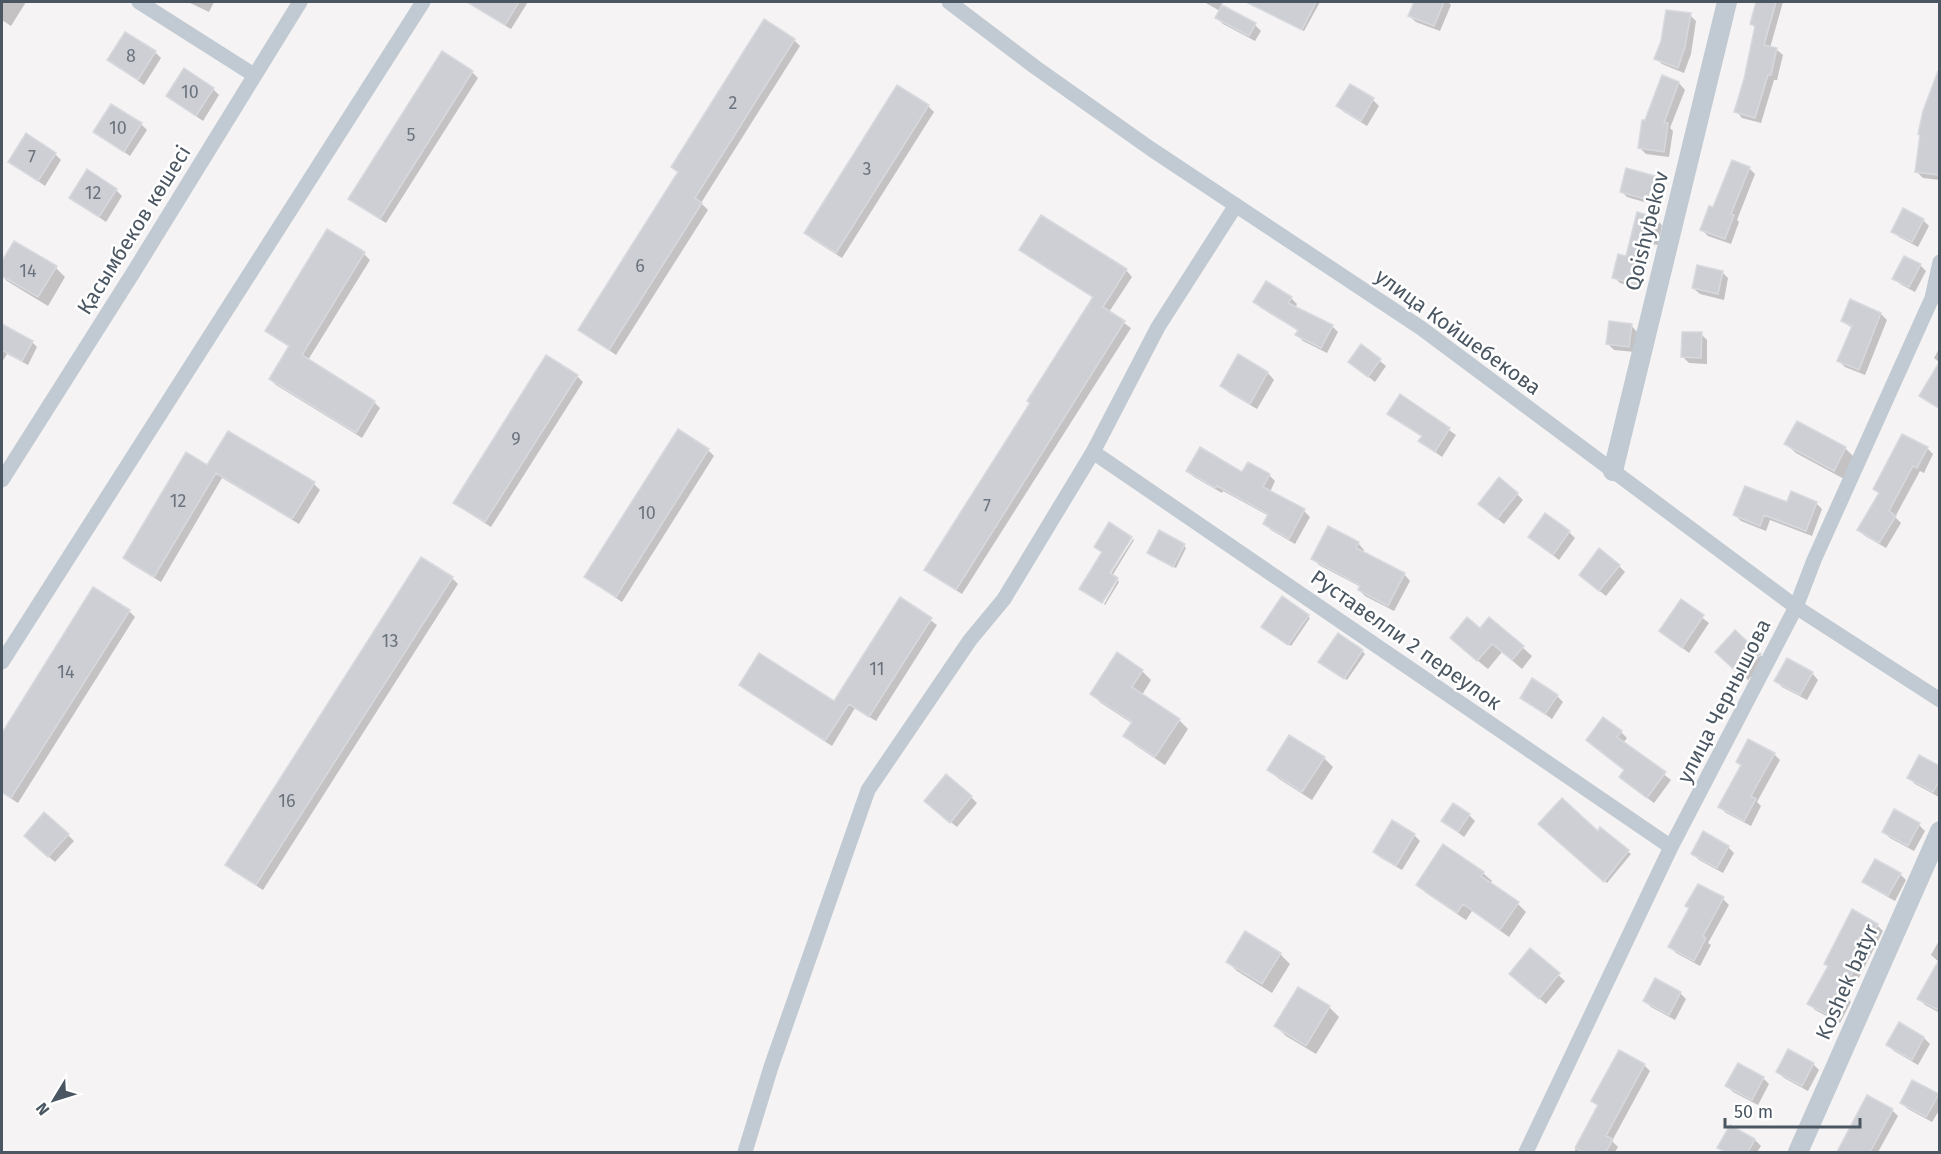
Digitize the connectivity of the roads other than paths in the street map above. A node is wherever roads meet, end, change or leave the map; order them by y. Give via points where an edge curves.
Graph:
1 (139, 2) edge
2 (300, 2) edge
3 (423, 2) edge
4 (949, 2) edge
5 (1727, 2) edge
6 (254, 75) junction
7 (1236, 205) junction
8 (1940, 262) edge
9 (1093, 452) junction
10 (1613, 471) junction
11 (3, 474) edge
12 (1796, 607) junction
13 (2, 662) edge
14 (1940, 700) edge
15 (1940, 831) edge
16 (1671, 848) junction
17 (745, 1152) edge
18 (1526, 1152) edge
19 (1798, 1152) edge

1 - 6 street
2 - 6 street, Қасымбеков көшесі
3 - 13 street
4 - 7 street, улица Койшебекова via 1035,67
5 - 10 street, Qoishybekov
6 - 11 street, Қасымбеков көшесі via 133,273
7 - 9 street via 1158,327
7 - 10 street, улица Койшебекова via 1421,328
8 - 12 street, улица Чернышова via 1932,298
9 - 16 street, Руставелли 2 переулок
9 - 17 street via 1004,599 970,640 868,790
10 - 12 street, улица Койшебекова
12 - 14 street, улица Койшебекова
12 - 16 street, улица Чернышова
15 - 19 street, Koshek batyr
16 - 18 street, улица Чернышова

